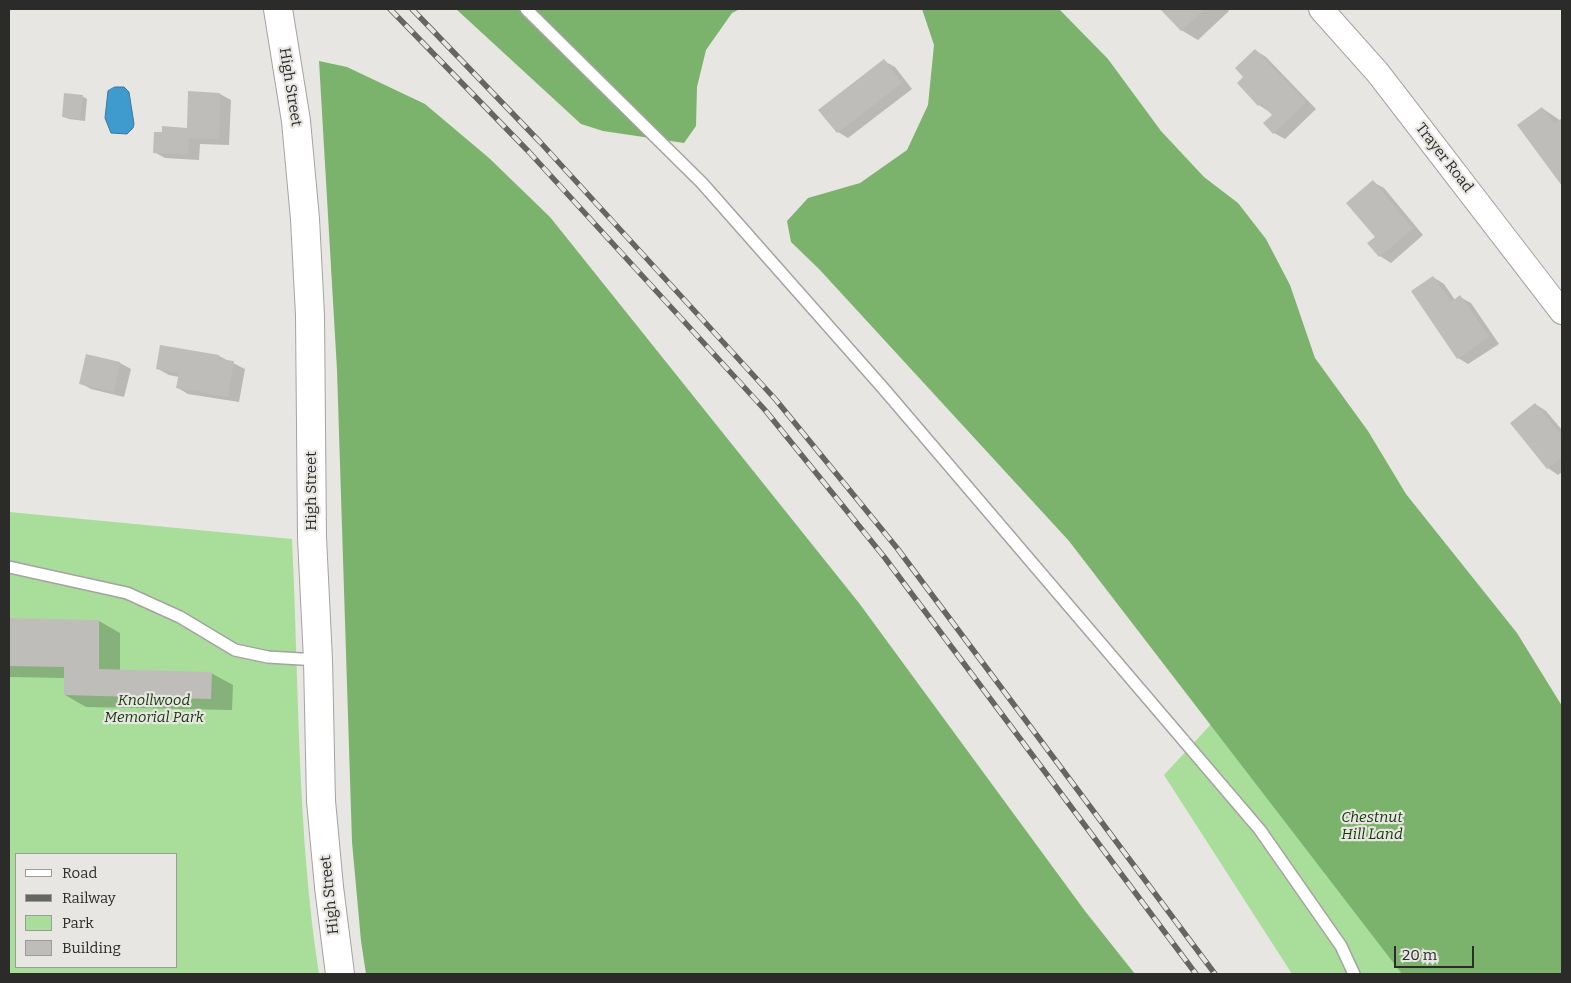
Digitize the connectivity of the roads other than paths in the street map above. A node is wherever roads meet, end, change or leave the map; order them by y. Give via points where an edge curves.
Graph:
1 (278, 9) edge
2 (526, 9) edge
3 (1322, 9) edge
4 (1558, 298) edge
5 (9, 568) edge
6 (318, 660) junction
7 (340, 974) edge
8 (1354, 974) edge

1 - 6 street, High Street via 296,121 305,219
2 - 8 lane via 702,182 974,494 1260,830 1341,946
3 - 4 street, Trayer Road via 1378,73
5 - 6 lane via 127,593 180,617 235,650 268,657
6 - 7 street, High Street via 321,801

